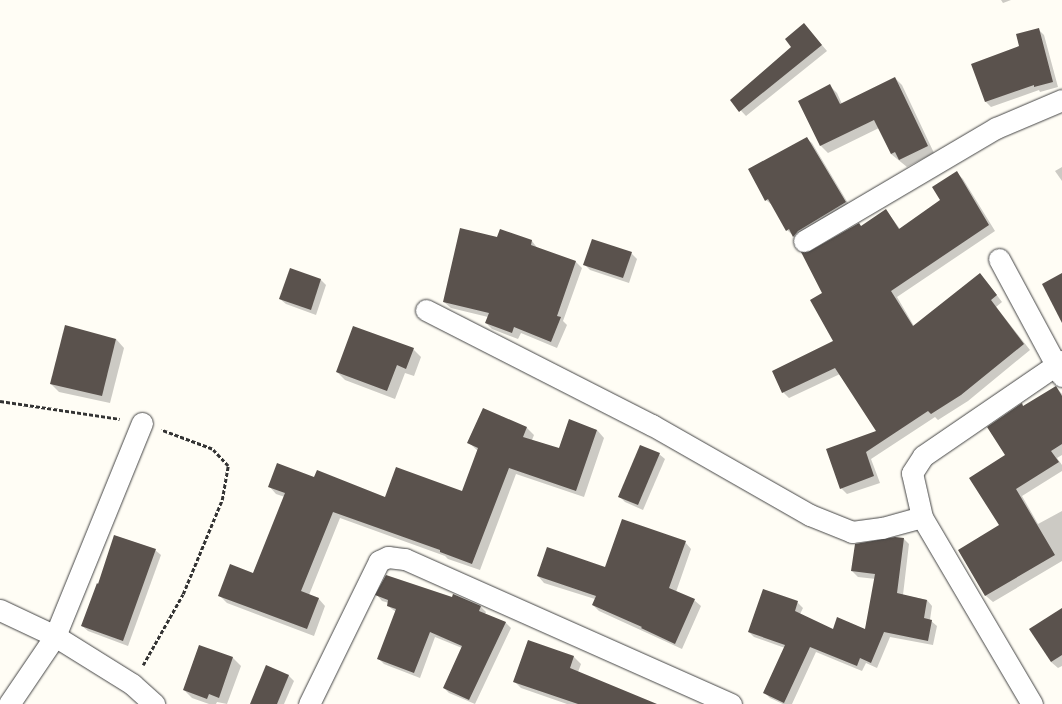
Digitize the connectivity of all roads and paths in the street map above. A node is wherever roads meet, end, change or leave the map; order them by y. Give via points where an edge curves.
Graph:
1 (1062, 100) edge
2 (804, 241) dead end
3 (999, 259) dead end
4 (426, 310) dead end
5 (1060, 368) edge
6 (142, 423) dead end
7 (228, 466) dead end
8 (922, 517) junction
9 (0, 610) edge
10 (55, 636) junction
11 (132, 684) junction
12 (9, 704) edge
13 (154, 704) edge
14 (309, 704) edge
15 (731, 704) edge
16 (1032, 704) edge

1 - 2 street via 996,128
3 - 5 street
4 - 8 street via 652,425 817,518 852,532 882,528
5 - 8 street via 923,456 912,474
6 - 10 street
7 - 11 path via 222,500 183,594
8 - 16 street
9 - 10 street
10 - 11 street
10 - 12 street
11 - 13 street
14 - 15 street via 378,561 388,557 405,559

